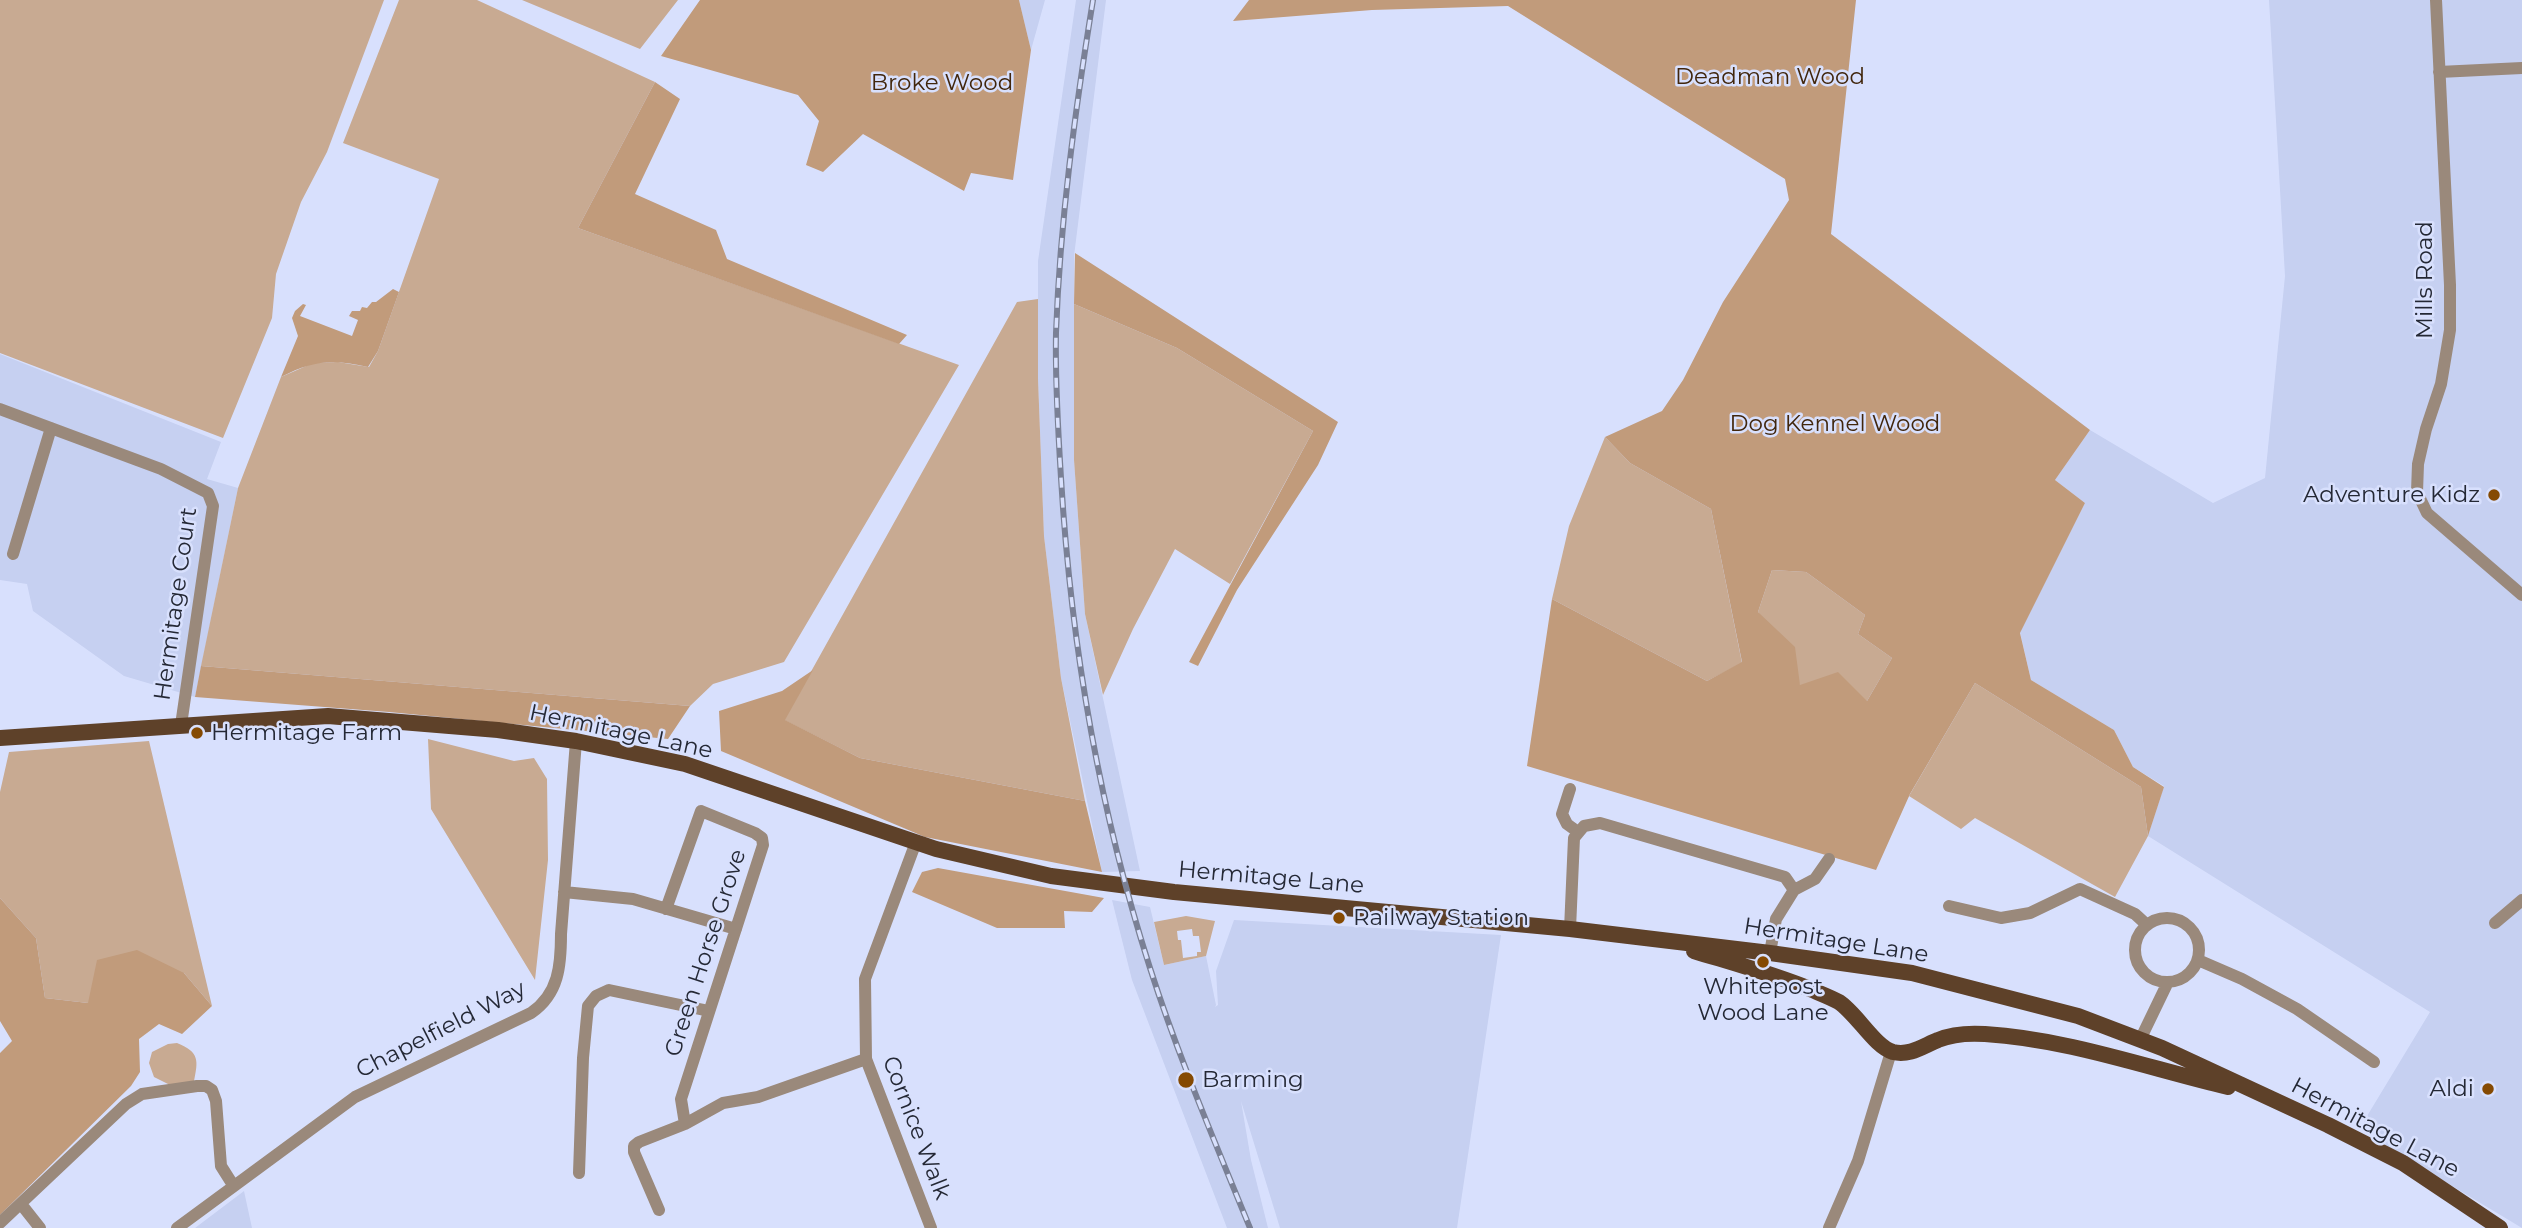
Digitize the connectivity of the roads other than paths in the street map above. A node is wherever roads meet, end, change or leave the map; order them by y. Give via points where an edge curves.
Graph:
1 (2436, 0) edge
2 (2522, 68) edge
3 (2439, 72) junction
4 (4, 410) edge
5 (51, 428) junction
6 (13, 554) dead end
7 (2522, 595) edge
8 (180, 725) junction
9 (0, 738) edge
10 (576, 741) junction
11 (1570, 789) dead end
12 (1578, 832) junction
13 (916, 842) junction
14 (1829, 859) dead end
15 (1815, 879) junction
16 (1826, 889) dead end
17 (1794, 890) junction
18 (564, 892) junction
19 (2522, 900) edge
20 (1949, 906) dead end
21 (666, 909) junction
22 (2495, 923) dead end
23 (2147, 925) junction
24 (736, 929) junction
25 (1570, 929) junction
26 (1657, 939) junction
27 (1770, 953) junction
28 (2198, 960) junction
29 (2168, 982) junction
30 (709, 1011) junction
31 (2140, 1040) junction
32 (1891, 1052) junction
33 (866, 1059) junction
34 (2374, 1062) dead end
35 (2264, 1096) junction
36 (685, 1124) junction
37 (579, 1173) dead end
38 (233, 1185) junction
39 (20, 1204) junction
40 (659, 1210) dead end
41 (0, 1223) edge
42 (40, 1228) edge
43 (177, 1228) edge
44 (931, 1228) edge
45 (1829, 1228) edge
46 (2500, 1228) edge

1 - 3 street, Mills Road
2 - 3 street
3 - 7 street, Mills Road via 2450,330 2441,384 2418,464 2417,492 2427,513
4 - 5 street, Hermitage Court
5 - 6 street
5 - 8 street, Hermitage Court via 162,469 208,492 213,500
8 - 9 main road, Hermitage Lane
8 - 10 main road, Hermitage Lane via 328,716
10 - 13 main road, Hermitage Lane via 685,764
10 - 18 street, Chapelfield Way
11 - 12 street via 1562,814
12 - 17 street via 1588,824 1600,823 1781,875
12 - 25 street
13 - 25 main road, Hermitage Lane via 1102,884
13 - 33 street, Cornice Walk via 865,979
14 - 15 street
15 - 16 street
15 - 17 street
17 - 27 street via 1776,919
18 - 21 street via 633,899
18 - 38 street, Chapelfield Way via 561,965 553,989 539,1007 355,1097
19 - 22 street
20 - 23 street via 2001,918 2030,913 2080,889 2135,914
21 - 24 street
21 - 24 street, Green Horse Grove via 701,811 762,838
23 - 28 street via 2166,918 2186,923 2198,940
23 - 29 street via 2136,941 2137,961 2149,976
24 - 30 street, Green Horse Grove
25 - 26 main road, Hermitage Lane
26 - 27 main road, Hermitage Lane
26 - 32 main road via 1795,983 1838,1002
27 - 31 main road, Hermitage Lane via 1912,973 2078,1016
28 - 29 street via 2186,976
28 - 34 street via 2297,1009
29 - 31 street
30 - 36 street, Green Horse Grove via 681,1099
30 - 37 street via 609,990 596,996 588,1006 583,1058
31 - 35 main road, Hermitage Lane
32 - 35 main road via 1907,1053 1938,1040 1985,1034 2098,1054
32 - 45 street via 1858,1161
33 - 36 street via 758,1097 723,1104
33 - 44 street, Cornice Walk
35 - 46 main road, Hermitage Lane via 2403,1163
36 - 40 street via 634,1146
38 - 39 street via 221,1166 215,1095 206,1086 197,1086 142,1094 126,1104
38 - 43 street, Chapelfield Way
39 - 41 street
39 - 42 street

